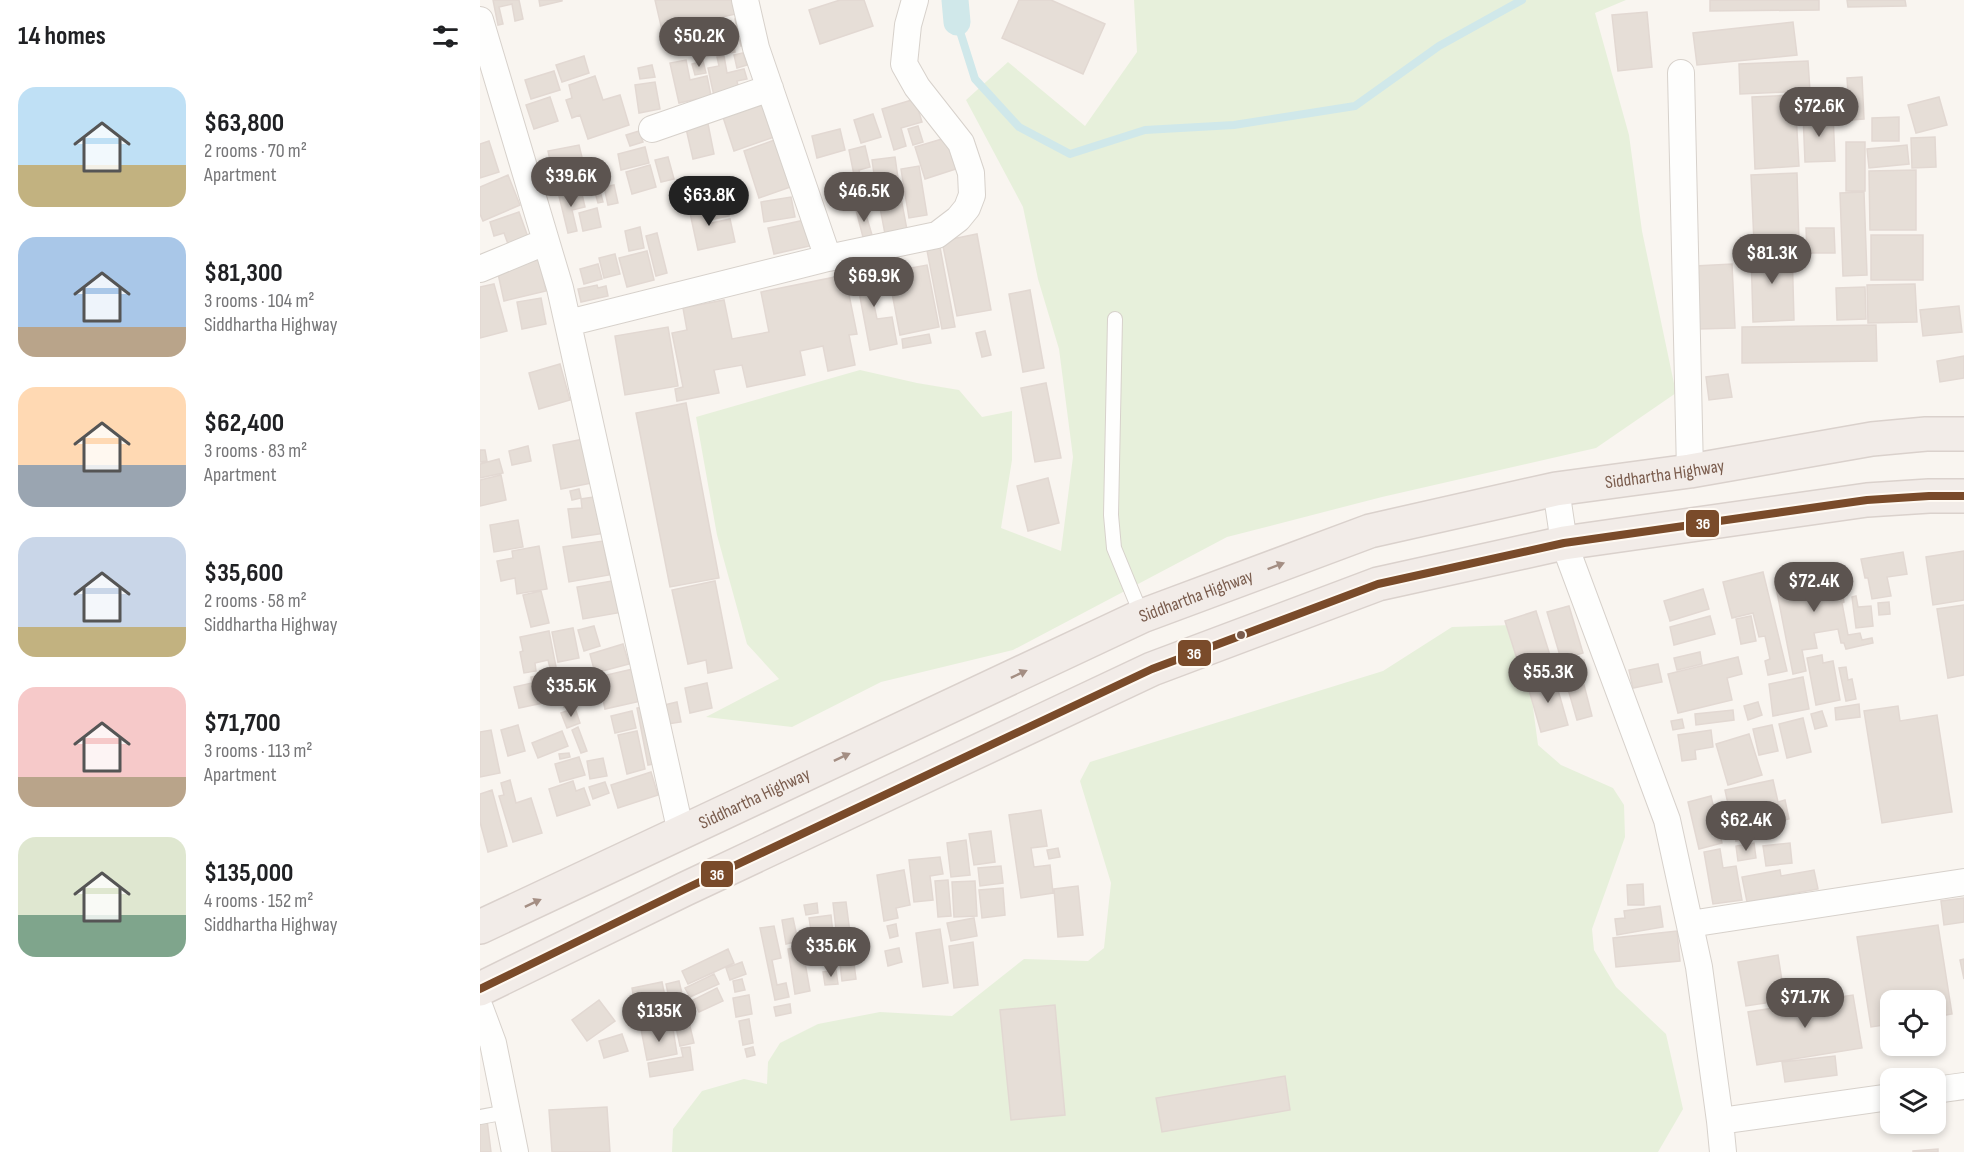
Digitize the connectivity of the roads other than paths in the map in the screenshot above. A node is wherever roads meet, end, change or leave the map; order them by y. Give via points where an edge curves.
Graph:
1 (745, 0) edge
2 (915, 0) edge
3 (480, 20) edge
4 (1681, 73) dead end
5 (770, 88) junction
6 (652, 129) dead end
7 (545, 242) junction
8 (828, 258) junction
9 (480, 269) edge
10 (1115, 320) dead end
11 (568, 323) junction
12 (1964, 434) edge
13 (1690, 471) junction
14 (1556, 489) junction
15 (1964, 496) edge
16 (1564, 543) junction
17 (1142, 616) junction
18 (681, 833) junction
19 (1964, 882) edge
20 (1690, 924) junction
21 (480, 927) edge
22 (480, 989) edge
23 (480, 1008) edge
24 (486, 1046) edge
25 (1964, 1086) edge
26 (1946, 1088) edge
27 (1880, 1098) edge
28 (507, 1112) junction
29 (480, 1117) edge
30 (1720, 1121) junction
31 (515, 1152) edge
32 (1723, 1152) edge

1 - 5 street
2 - 8 street via 904,64 961,143 971,173 972,195 958,219 937,235
3 - 7 street
4 - 13 street
5 - 6 street
5 - 8 street
7 - 9 street
7 - 11 street
8 - 11 street
10 - 17 lane via 1111,515 1114,548
11 - 18 street
12 - 13 highway, Siddhartha Highway via 1872,439
13 - 14 highway, Siddhartha Highway
14 - 16 street
17 -> 14 highway, Siddhartha Highway via 1370,531
15 - 16 highway via 1867,500
16 - 20 street via 1667,819
16 - 22 highway via 1378,584 1152,669
18 -> 17 highway, Siddhartha Highway
21 -> 18 highway, Siddhartha Highway
19 - 20 street
20 - 30 street
23 - 24 street
24 - 28 street
25 - 26 street
27 - 30 street
28 - 29 lane
28 - 31 street
30 - 32 street

